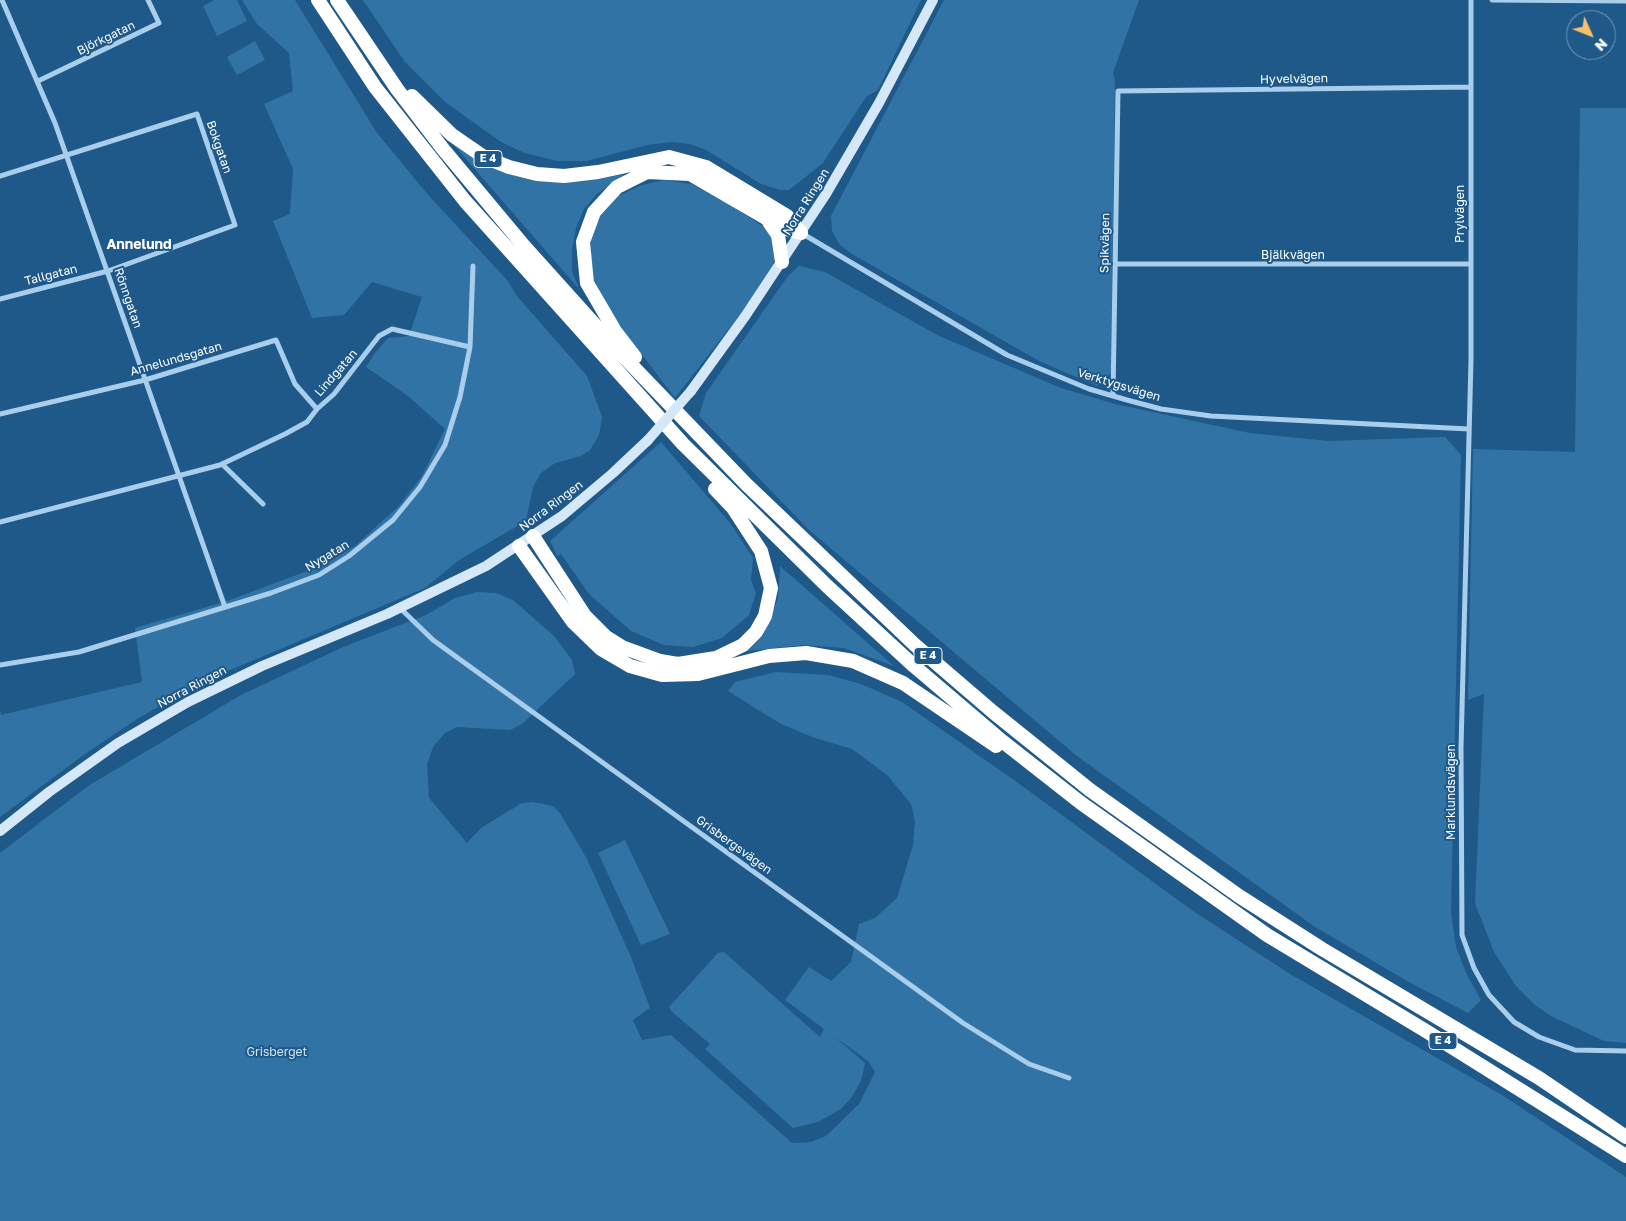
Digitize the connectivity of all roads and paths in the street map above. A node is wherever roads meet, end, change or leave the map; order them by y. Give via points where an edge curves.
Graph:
1 (148, 0) edge
2 (318, 0) edge
3 (338, 0) edge
4 (933, 0) edge
5 (1471, 0) edge
6 (1492, 0) edge
7 (2, 1) edge
8 (1626, 1) edge
9 (356, 31) junction
10 (38, 81) junction
11 (1471, 87) junction
12 (1118, 91) joint
13 (67, 156) junction
14 (0, 176) edge
15 (768, 219) junction
16 (801, 233) junction
17 (782, 262) junction
18 (1115, 264) junction
19 (1470, 264) junction
20 (473, 266) dead end
21 (108, 271) junction
22 (0, 298) edge
23 (470, 347) junction
24 (145, 380) junction
25 (658, 393) junction
26 (1113, 396) junction
27 (318, 409) junction
28 (0, 414) edge
29 (1469, 428) junction
30 (683, 444) junction
31 (222, 464) junction
32 (180, 476) junction
33 (263, 504) dead end
34 (0, 522) edge
35 (533, 536) junction
36 (519, 546) junction
37 (225, 607) junction
38 (400, 608) junction
39 (0, 666) edge
40 (1038, 769) junction
41 (0, 831) edge
42 (1626, 1051) edge
43 (1069, 1078) dead end
44 (1626, 1136) edge
45 (1626, 1156) edge

1 - 10 street, Björkgatan via 158,23
2 - 30 highway, E 4 via 375,87 465,201
3 - 9 highway, E 4
4 - 16 main road, Norra Ringen via 879,103
5 - 11 street, Prylvägen
6 - 8 street
7 - 10 street, Rönngatan
9 - 16 highway, E 4 via 421,106 452,135 484,157 536,174 564,176 669,157 706,167 787,216
9 - 25 highway, E 4 via 442,150
10 - 13 street, Rönngatan
11 - 12 street, Hyvelvägen
11 - 19 street, Prylvägen
12 - 18 street, Spikvägen
13 - 14 street, Bokgatan
13 - 21 street, Rönngatan
13 - 21 street, Bokgatan via 197,114 235,225
15 - 16 highway, E 4
15 - 17 highway via 778,235
15 - 25 highway, E 4 via 690,174 647,172 617,187 594,212 583,242 587,283 615,331 647,372
16 - 17 main road, Norra Ringen
16 - 26 street, Verktygsvägen via 1007,355
17 - 35 main road, Norra Ringen, bridge via 691,391 648,440 562,516
18 - 19 street, Bjälkvägen
18 - 26 street, Spikvägen
19 - 29 street, Prylvägen
20 - 23 street, Nygatan
21 - 22 street, Tallgatan
21 - 24 street, Rönngatan
23 - 27 street, Lindgatan via 392,329 379,336 334,394
23 - 37 street, Nygatan via 460,397 444,444 420,487 394,520 319,575
24 - 27 street, Annelundsgatan via 276,340 295,384
24 - 28 street, Annelundsgatan
24 - 32 street, Rönngatan
25 - 44 highway, E 4 via 746,484 914,645 1090,790 1238,896 1539,1078
26 - 29 street, Verktygsvägen via 1161,409 1211,416
27 - 31 street, Lindgatan via 307,422
29 - 42 street, Marklundsvägen via 1461,748 1462,935 1474,968 1489,995 1514,1022 1539,1038 1575,1050
30 - 35 highway, E 4 via 700,473 733,508 761,551 771,588 765,616 743,645 716,658 678,664 622,647 606,637 585,616
30 - 40 highway, E 4 via 827,586 914,666
31 - 32 street, Lindgatan
31 - 33 street
32 - 34 street, Lindgatan
32 - 37 street, Rönngatan
35 - 36 main road, Norra Ringen
36 - 38 main road, Norra Ringen
36 - 40 highway, E 4 via 573,622 601,649 630,666 662,674 698,674 770,656 806,653 853,662 903,683 990,742
37 - 39 street, Nygatan via 79,652
38 - 41 main road, Norra Ringen via 262,666 188,702 118,743
38 - 43 street, Grisbergsvägen via 433,640 962,1023 1030,1064
40 - 45 highway, E 4 via 1267,935

